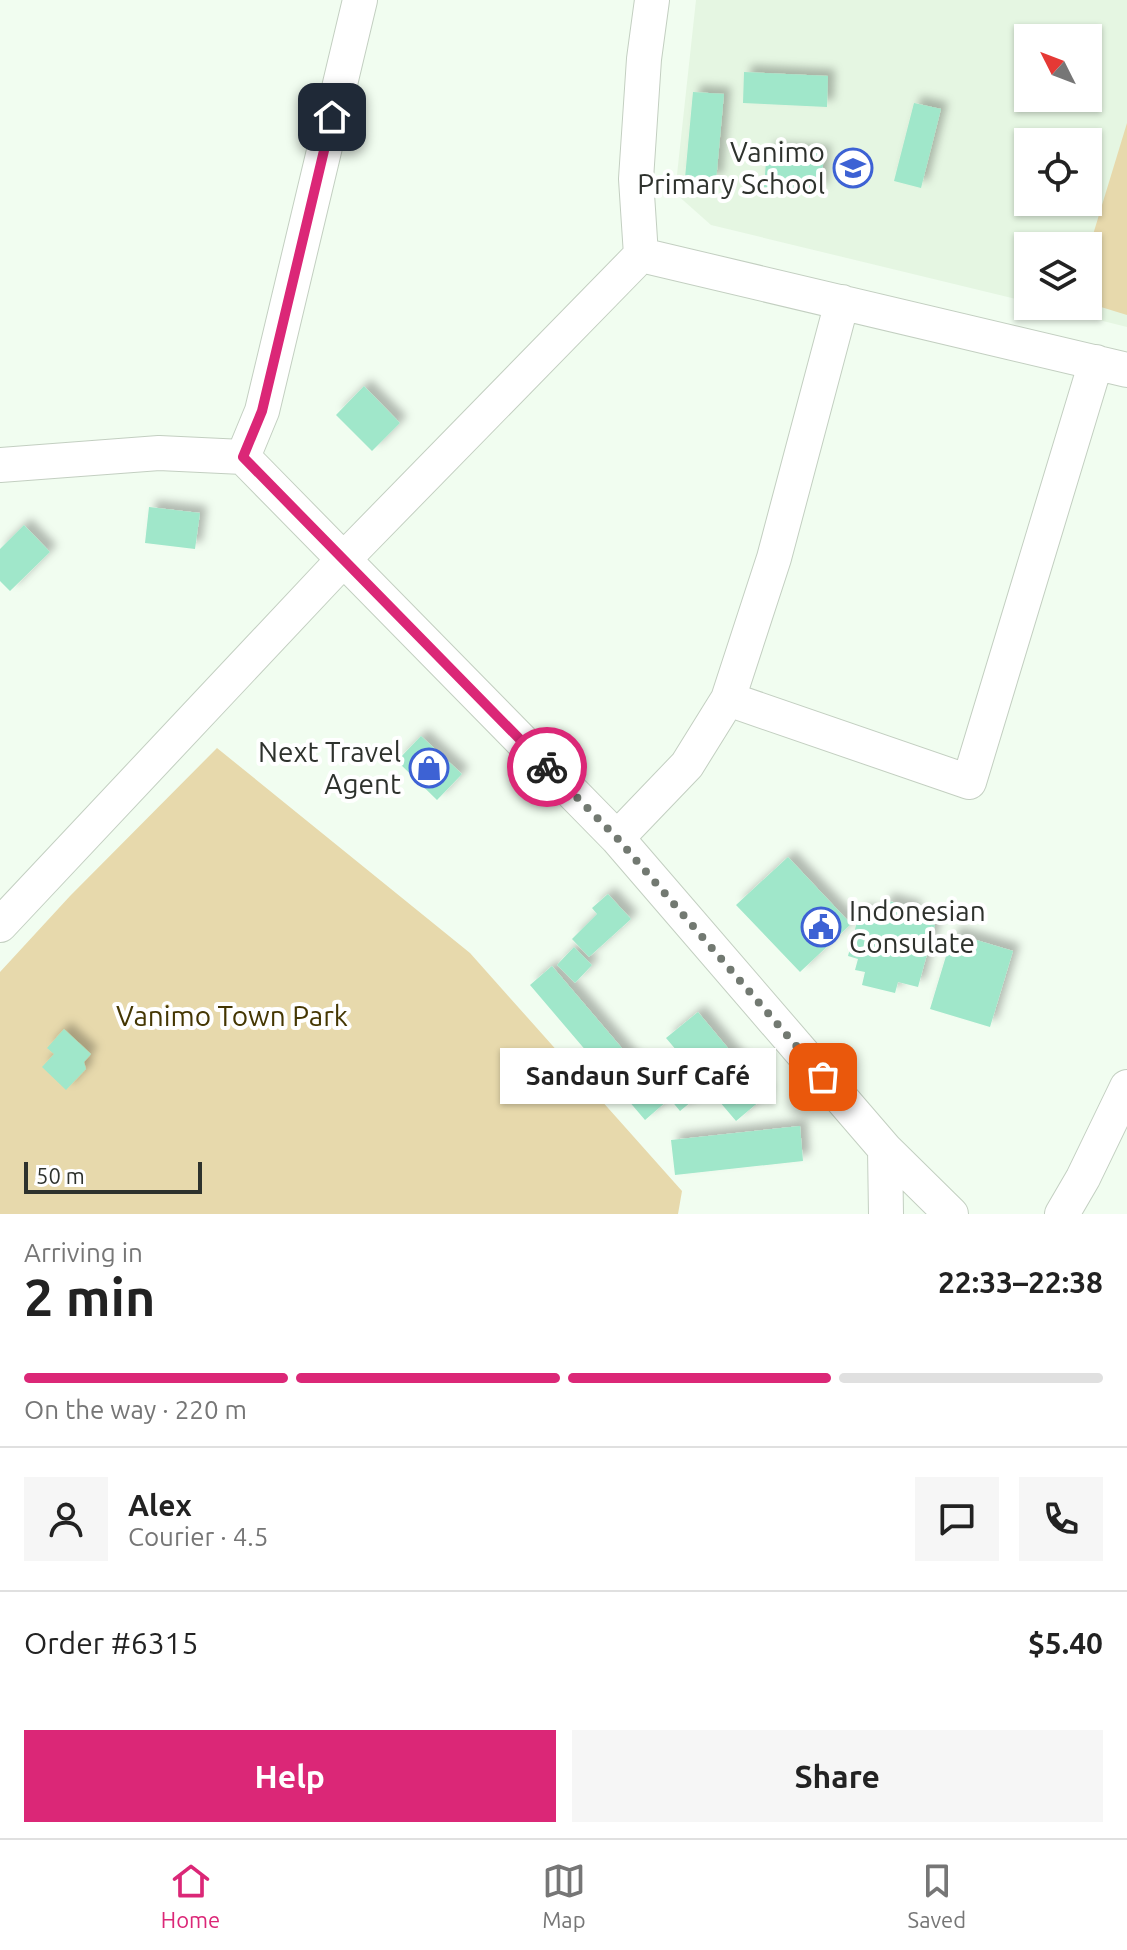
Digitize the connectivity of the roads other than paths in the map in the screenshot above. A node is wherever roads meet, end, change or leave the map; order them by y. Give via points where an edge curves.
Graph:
1 (360, 0) edge
2 (652, 0) edge
3 (641, 255) junction
4 (842, 302) junction
5 (1112, 366) edge
6 (243, 457) junction
7 (0, 465) edge
8 (343, 560) junction
9 (728, 699) junction
10 (617, 838) junction
11 (0, 925) edge
12 (1127, 1087) edge
13 (885, 1149) junction
14 (886, 1214) edge
15 (951, 1214) edge
16 (1062, 1214) edge

1 - 6 street via 262,411
2 - 3 street via 636,179
3 - 4 street
3 - 8 street
4 - 5 street
4 - 9 street via 774,558
5 - 9 street via 969,782
6 - 7 street via 159,453
6 - 8 street
8 - 10 street
8 - 11 street
9 - 10 street via 687,765
10 - 13 street
12 - 16 street
13 - 14 street
13 - 15 street

